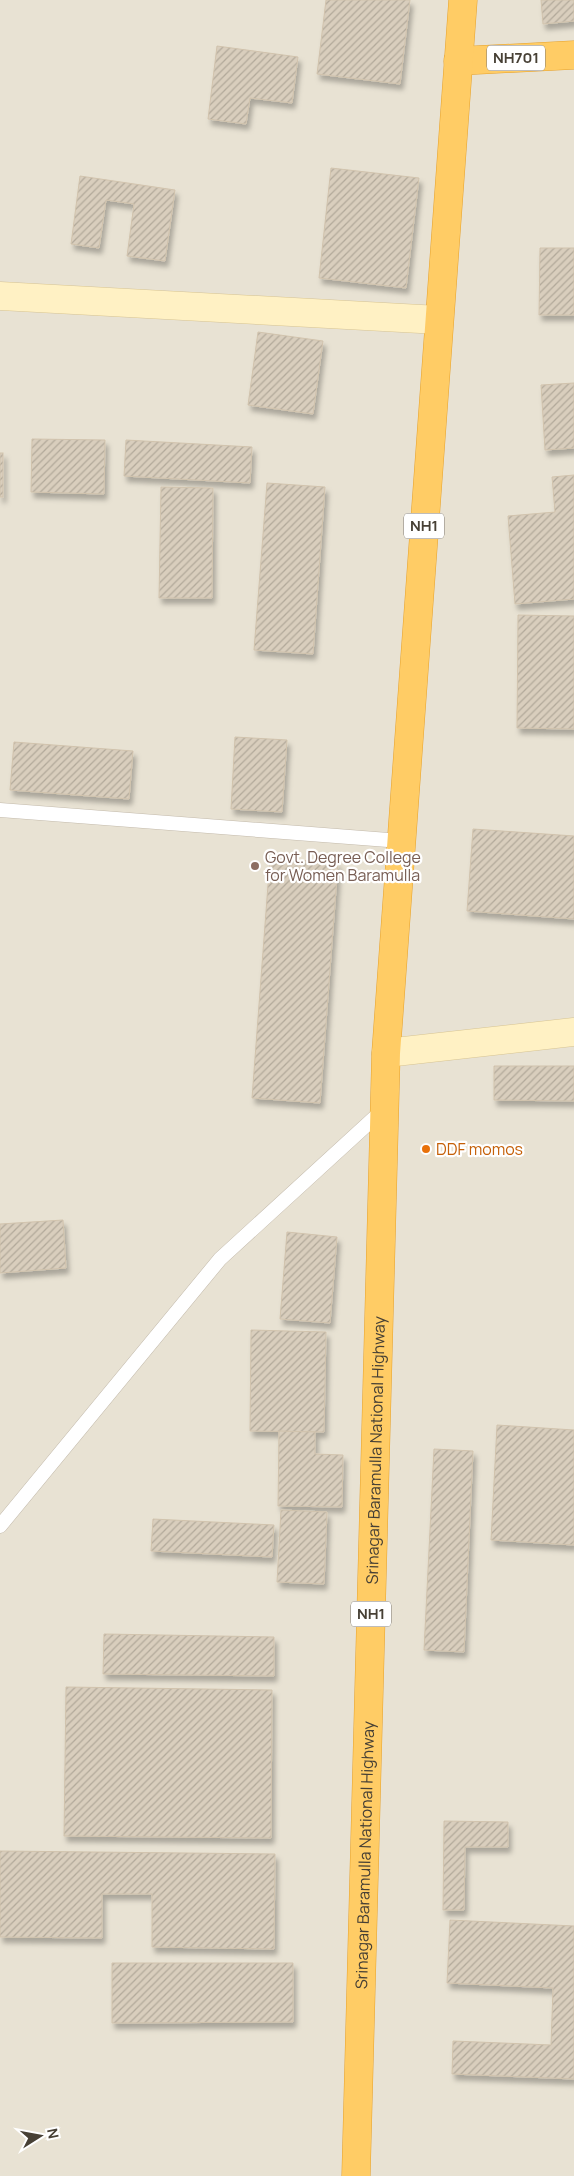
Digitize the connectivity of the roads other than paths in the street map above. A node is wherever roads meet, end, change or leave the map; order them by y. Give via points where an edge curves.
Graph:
1 (463, 0) edge
2 (574, 55) edge
3 (458, 61) junction
4 (0, 296) edge
5 (439, 320) junction
6 (0, 810) edge
7 (401, 841) junction
8 (574, 1032) edge
9 (386, 1053) junction
10 (384, 1109) junction
11 (0, 1526) edge
12 (356, 2176) edge

1 - 3 highway, NH1
2 - 3 highway, NH701
3 - 5 highway, NH1
4 - 5 street
5 - 7 highway, NH1
6 - 7 lane
7 - 9 highway, NH1
8 - 9 street
9 - 10 highway, Srinagar Baramulla National Highway / NH1
10 - 11 lane via 220,1259
10 - 12 highway, Srinagar Baramulla National Highway / NH1

